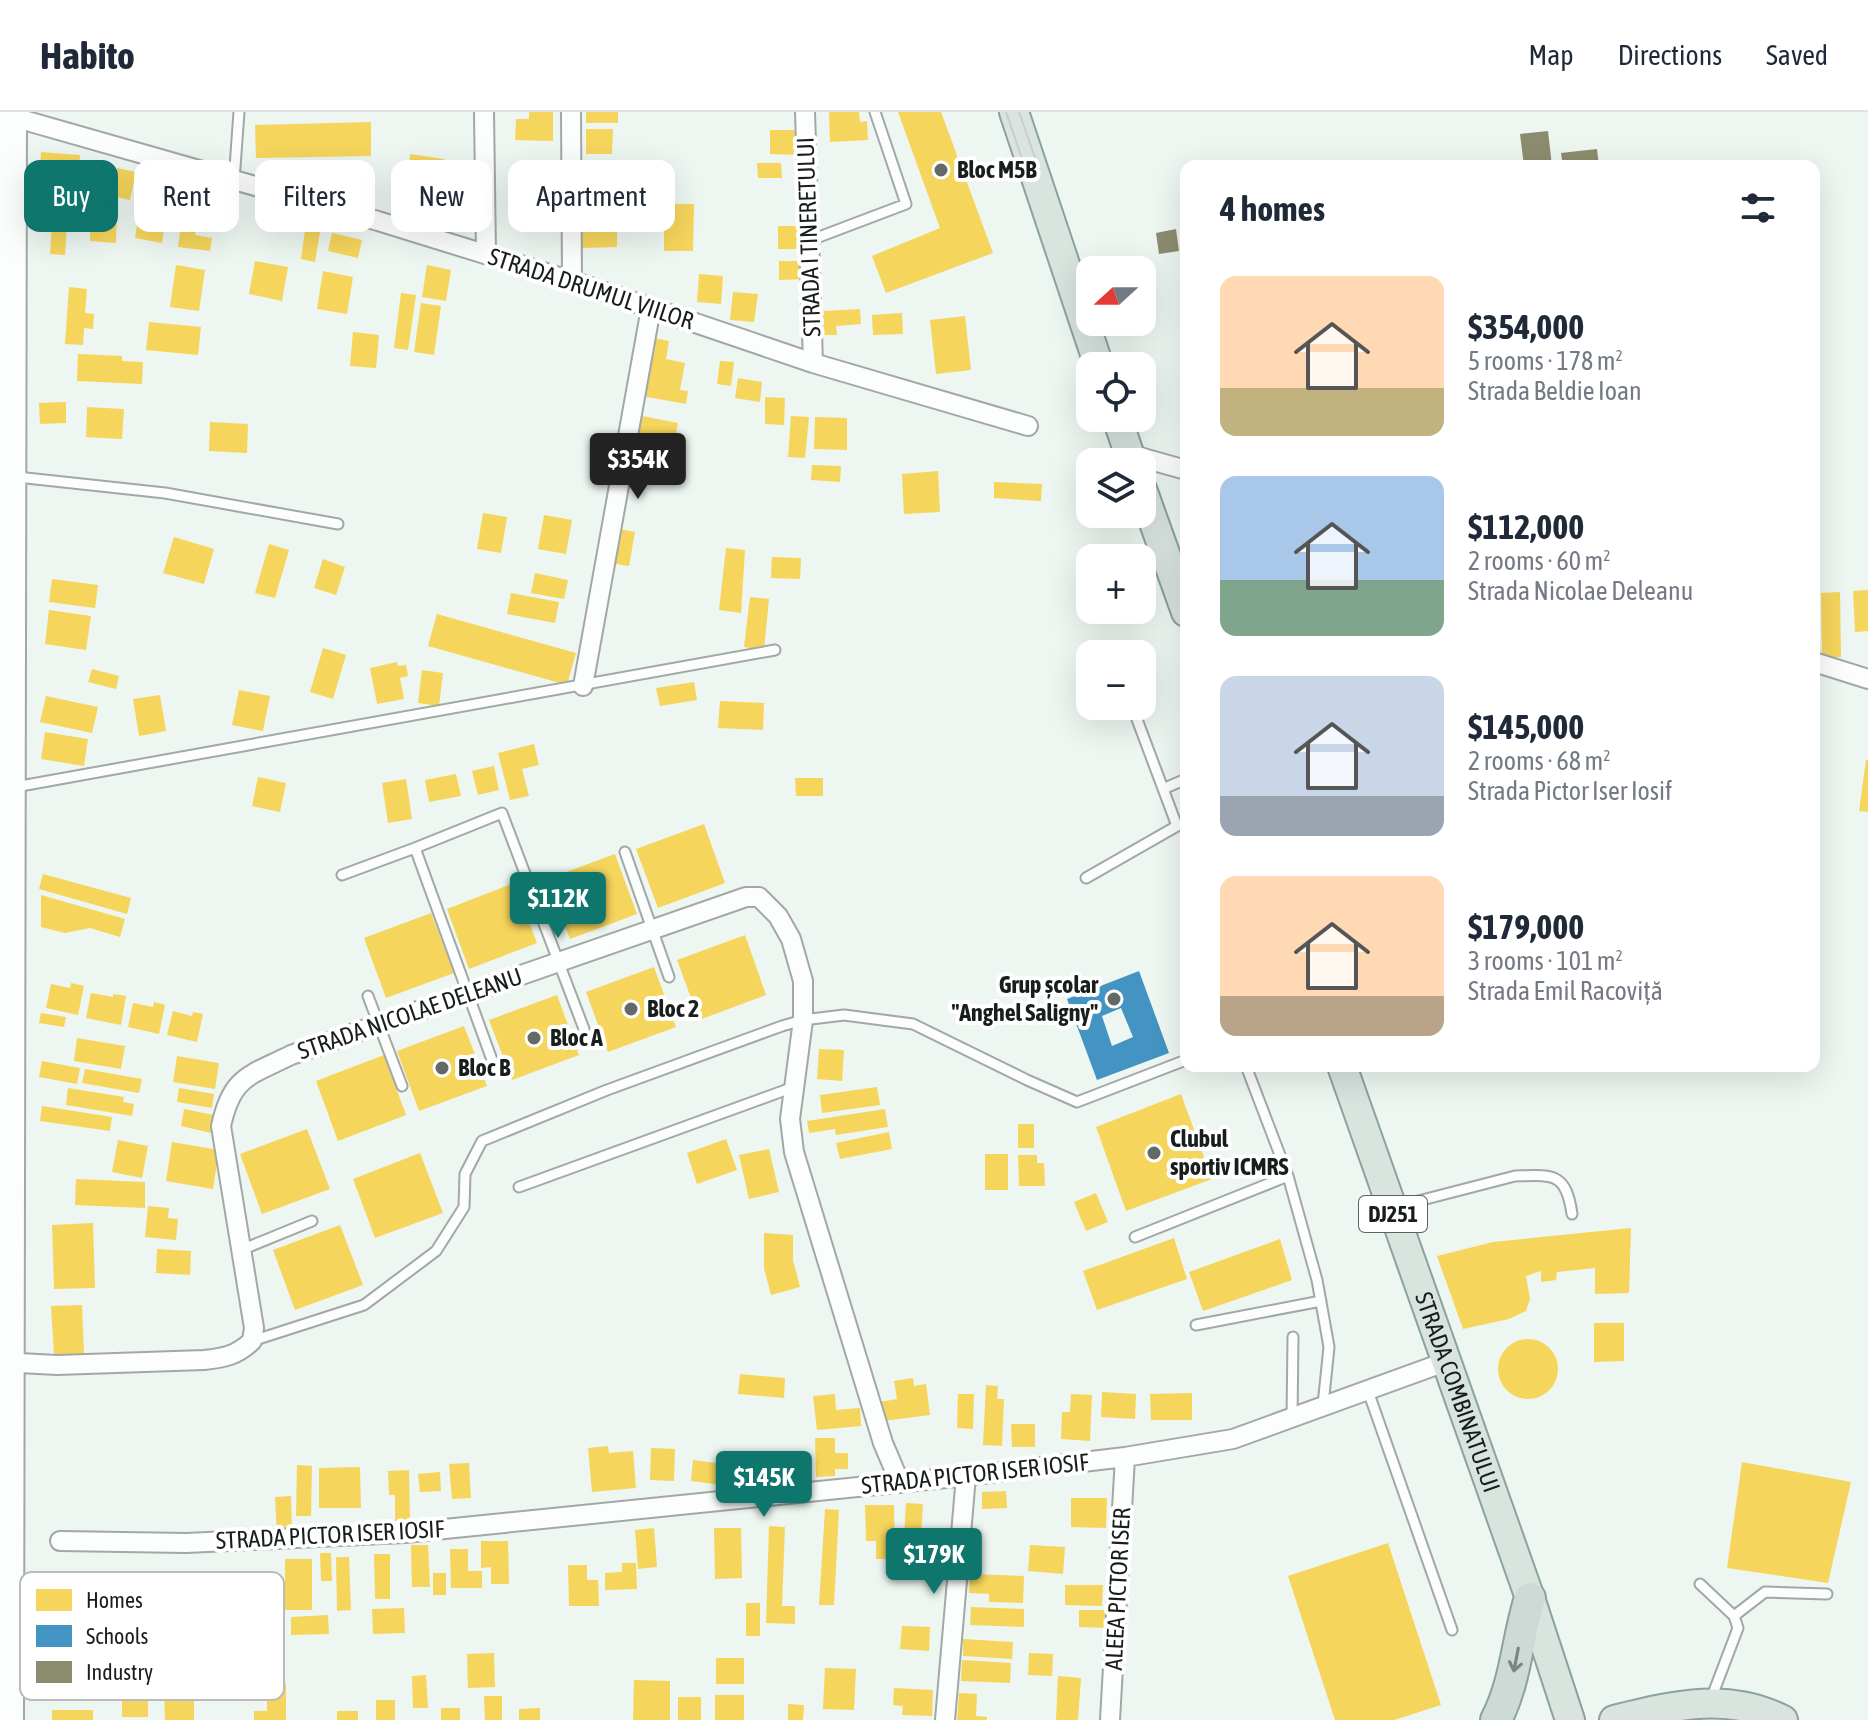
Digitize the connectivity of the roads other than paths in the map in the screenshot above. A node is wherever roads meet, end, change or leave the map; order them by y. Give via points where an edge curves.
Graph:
1 (239, 112) edge
2 (484, 112) edge
3 (571, 112) edge
4 (805, 112) edge
5 (875, 112) edge
6 (1014, 112) edge
7 (13, 114) edge
8 (165, 160) edge
9 (236, 160) edge
10 (239, 182) edge
11 (811, 240) junction
12 (486, 254) junction
13 (572, 281) junction
14 (651, 308) junction
15 (1094, 352) edge
16 (813, 363) junction
17 (1028, 426) dead end
18 (1156, 463) edge
19 (1180, 469) edge
20 (12, 477) junction
21 (338, 524) dead end
22 (1156, 528) edge
23 (1180, 595) edge
24 (775, 650) dead end
25 (1820, 664) edge
26 (1868, 679) edge
27 (583, 686) junction
28 (1137, 720) edge
29 (1180, 782) edge
30 (12, 787) junction
31 (1163, 789) junction
32 (415, 848) junction
33 (625, 852) dead end
34 (342, 875) dead end
35 (1086, 878) dead end
36 (652, 929) junction
37 (559, 962) junction
38 (669, 977) dead end
39 (469, 993) junction
40 (368, 996) dead end
41 (803, 1020) junction
42 (379, 1025) junction
43 (584, 1029) dead end
44 (492, 1060) dead end
45 (1180, 1062) edge
46 (1248, 1072) edge
47 (1344, 1072) edge
48 (402, 1086) dead end
49 (794, 1087) junction
50 (1288, 1176) junction
51 (519, 1187) dead end
52 (1391, 1208) junction
53 (1572, 1214) dead end
54 (312, 1221) dead end
55 (1135, 1237) dead end
56 (240, 1251) junction
57 (1321, 1301) junction
58 (1196, 1325) dead end
59 (1293, 1337) dead end
60 (252, 1341) junction
61 (1445, 1362) junction
62 (6, 1363) edge
63 (1368, 1391) junction
64 (1322, 1409) junction
65 (1292, 1419) junction
66 (1125, 1457) junction
67 (966, 1476) junction
68 (900, 1483) junction
69 (60, 1541) dead end
70 (5, 1546) edge
71 (1700, 1584) dead end
72 (1827, 1594) dead end
73 (1530, 1598) junction
74 (1734, 1616) junction
75 (1452, 1630) dead end
76 (5, 1689) edge
77 (1710, 1702) junction
78 (1653, 1714) edge
79 (10, 1720) edge
80 (945, 1720) edge
81 (1110, 1720) edge
82 (1496, 1720) edge
83 (1570, 1720) edge
84 (1614, 1720) edge
85 (1783, 1720) edge

1 - 9 lane
2 - 12 street
3 - 13 street
4 - 11 street, STRADA I TINERETULUI
5 - 11 lane via 906,204
6 - 15 main road
7 - 8 street, STRADA DRUMUL VIILOR
7 - 20 main road
10 - 12 street, STRADA DRUMUL VIILOR
11 - 16 street, STRADA I TINERETULUI
12 - 13 street, STRADA DRUMUL VIILOR
13 - 14 street, STRADA DRUMUL VIILOR
14 - 16 street, STRADA DRUMUL VIILOR
14 - 27 street
16 - 17 street, STRADA DRUMUL VIILOR
18 - 19 street
20 - 21 lane via 165,493
20 - 30 main road
22 - 23 main road
24 - 27 lane
25 - 26 street
27 - 30 lane
28 - 31 lane
29 - 31 lane
30 - 62 main road
31 - 35 lane via 1177,826
32 - 34 lane
32 - 37 lane via 502,813
32 - 39 lane
33 - 36 lane
36 - 37 street, STRADA NICOLAE DELEANU
36 - 38 lane
36 - 41 street, STRADA NICOLAE DELEANU via 759,897 791,939 803,981
37 - 39 street, STRADA NICOLAE DELEANU
37 - 43 lane
39 - 42 street, STRADA NICOLAE DELEANU
39 - 44 lane
40 - 42 lane
41 - 45 lane via 844,1015 913,1024 1077,1102
41 - 49 street, STRADA NICOLAE DELEANU
41 - 60 lane via 482,1141 465,1174 464,1207 436,1251 364,1305
42 - 48 lane
42 - 56 street, STRADA NICOLAE DELEANU via 291,1055 238,1084 227,1100 221,1126
46 - 50 lane
47 - 52 main road, STRADA COMBINATULUI / DJ251
49 - 51 lane
49 - 68 street, STRADA NICOLAE DELEANU via 794,1152
50 - 55 lane
50 - 57 lane
52 - 53 lane via 1535,1175 1564,1184
52 - 61 main road, STRADA COMBINATULUI / DJ251
54 - 56 lane
56 - 60 street, STRADA NICOLAE DELEANU
57 - 58 lane
57 - 64 lane via 1329,1347
59 - 65 lane
60 - 62 street via 227,1358
61 - 63 street, STRADA PICTOR ISER IOSIF
61 - 73 main road, STRADA COMBINATULUI / DJ251
62 - 70 main road
63 - 64 street, STRADA PICTOR ISER IOSIF
63 - 75 lane
64 - 65 street, STRADA PICTOR ISER IOSIF
65 - 66 street, STRADA PICTOR ISER IOSIF via 1233,1439
66 - 67 street, STRADA PICTOR ISER IOSIF
66 - 81 street, ALEEA PICTOR ISER
67 - 68 street, STRADA PICTOR ISER IOSIF
67 - 80 street
68 - 69 street, STRADA PICTOR ISER IOSIF via 405,1533 186,1543
70 - 76 main road
71 - 74 lane
72 - 74 lane via 1765,1592
73 -> 82 highway via 1511,1685
73 - 83 main road, STRADA COMBINATULUI / DJ251
74 - 77 lane via 1738,1628
76 - 79 main road
77 - 78 main road
77 - 85 main road via 1764,1710
78 - 84 main road

